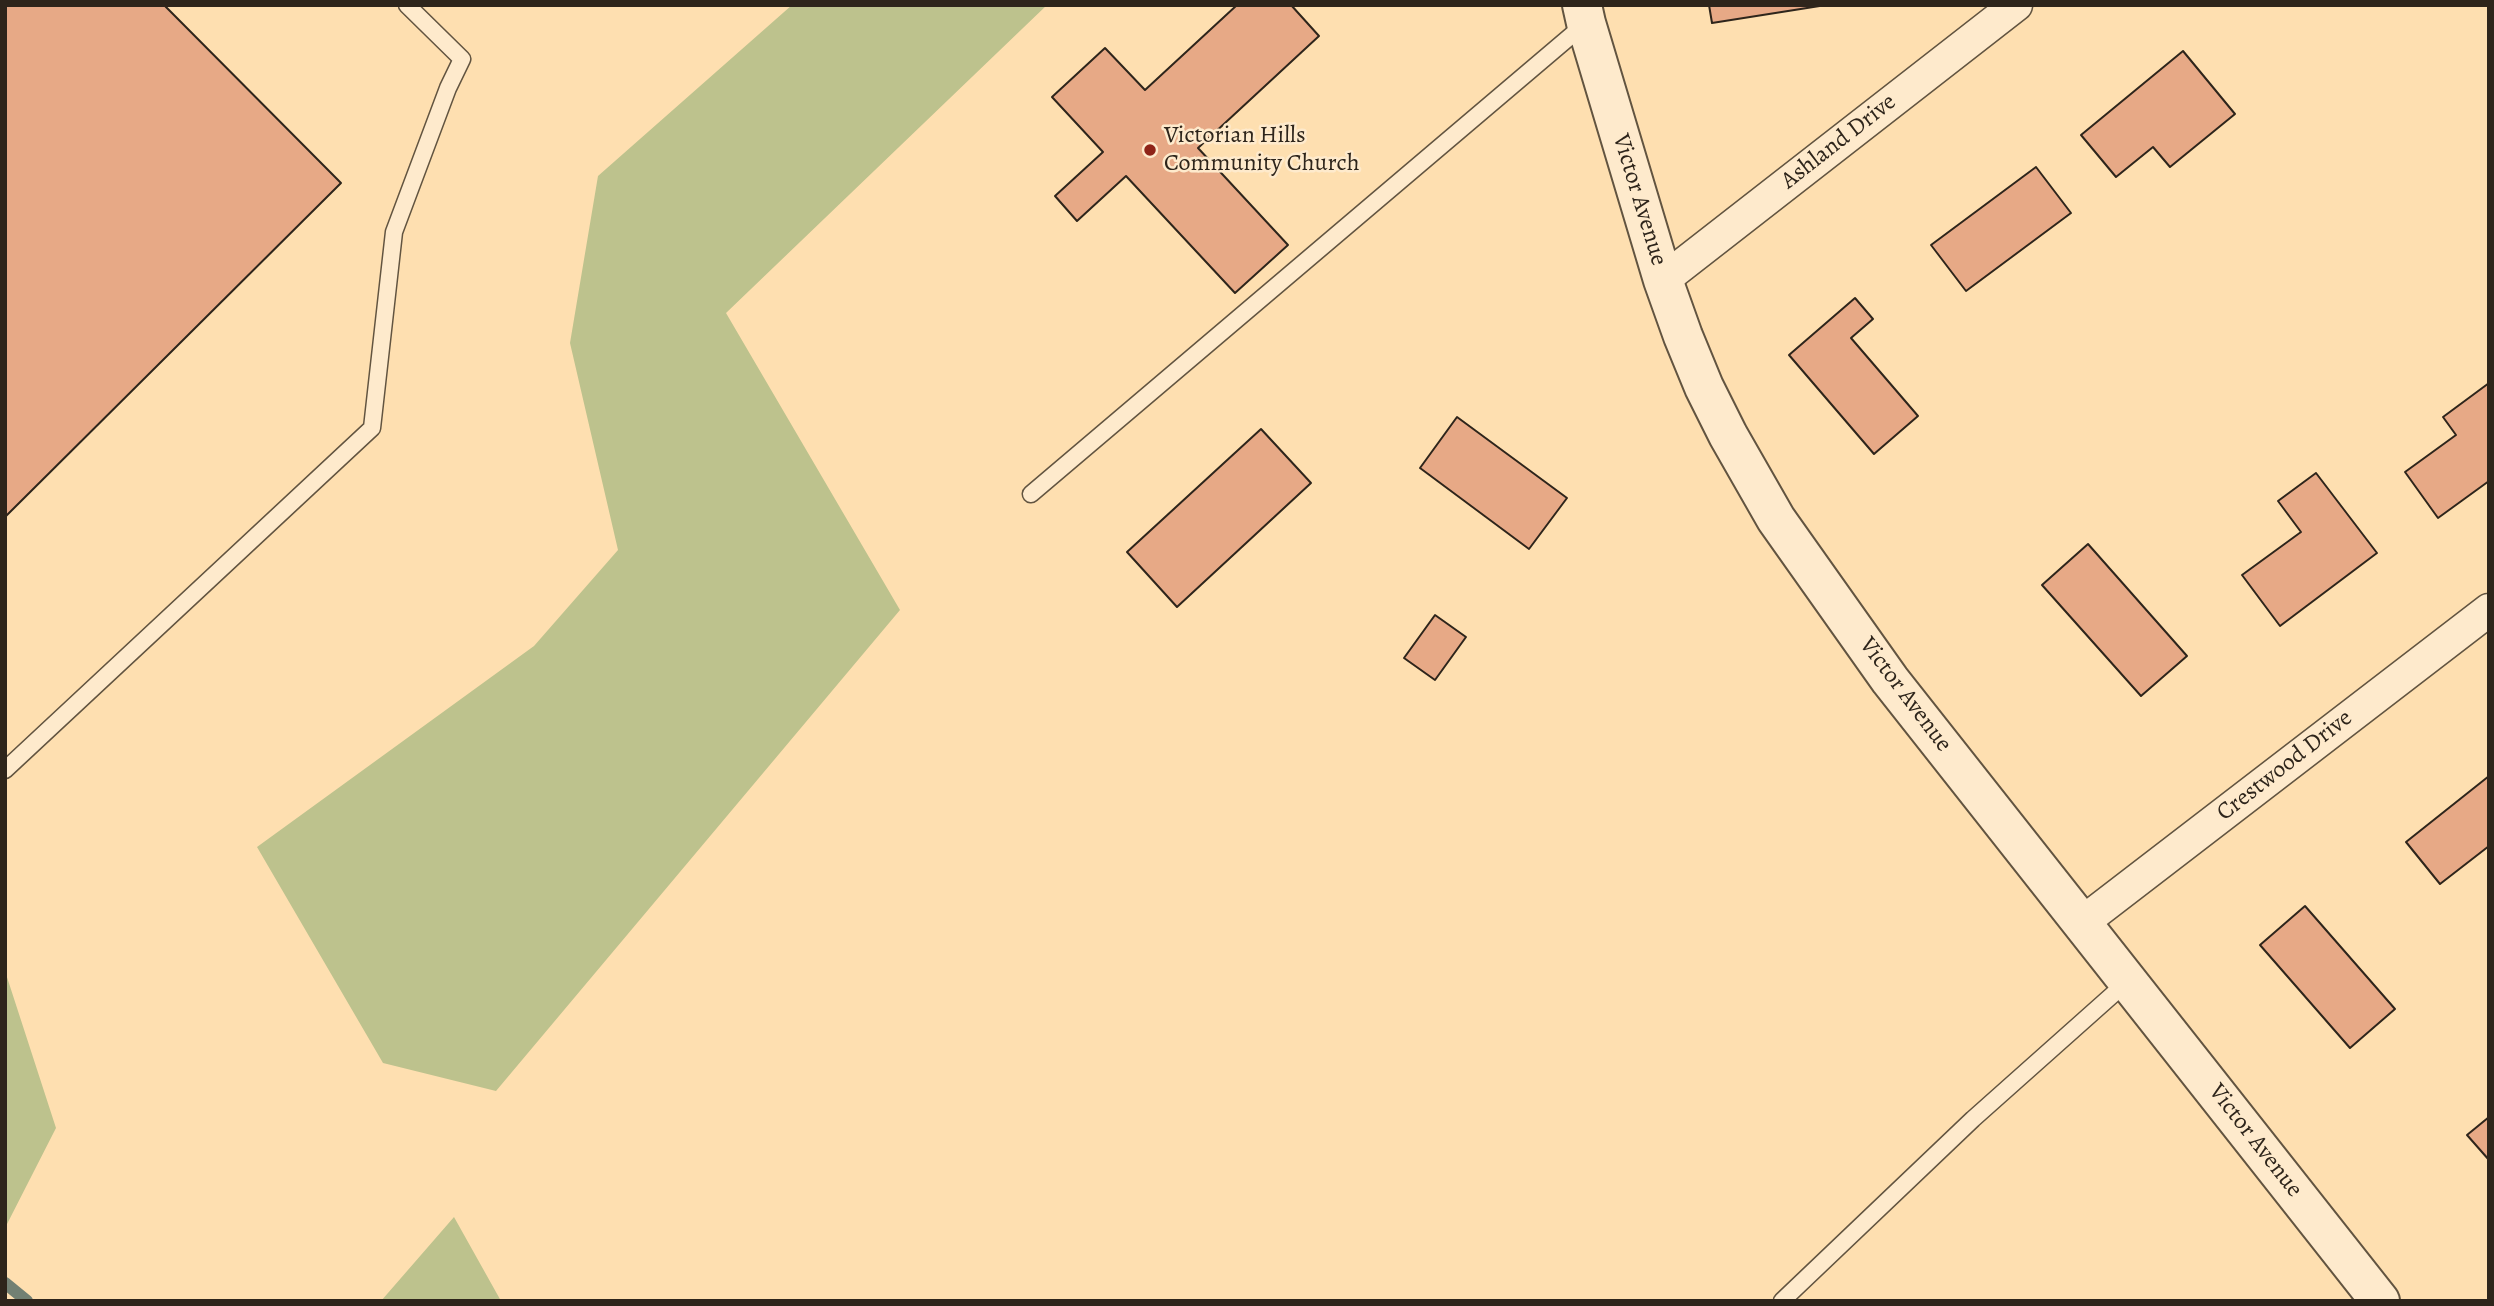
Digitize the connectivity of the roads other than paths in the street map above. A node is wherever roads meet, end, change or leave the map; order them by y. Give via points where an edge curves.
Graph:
1 (407, 5) edge
2 (2016, 5) edge
3 (1584, 14) edge
4 (1663, 280) junction
5 (1031, 494) dead end
6 (2489, 610) edge
7 (5, 770) edge
8 (2082, 922) junction
9 (2128, 981) junction
10 (1782, 1301) edge
11 (2380, 1301) edge

1 - 7 lane via 461,59 394,232 372,428
2 - 4 street, Ashland Drive
3 - 4 street, Victor Avenue
3 - 5 lane
4 - 8 street, Victor Avenue via 1704,387 1776,519 1890,680
6 - 8 street, Crestwood Drive
8 - 9 street, Victor Avenue
9 - 10 lane via 1973,1119
9 - 11 street, Victor Avenue

